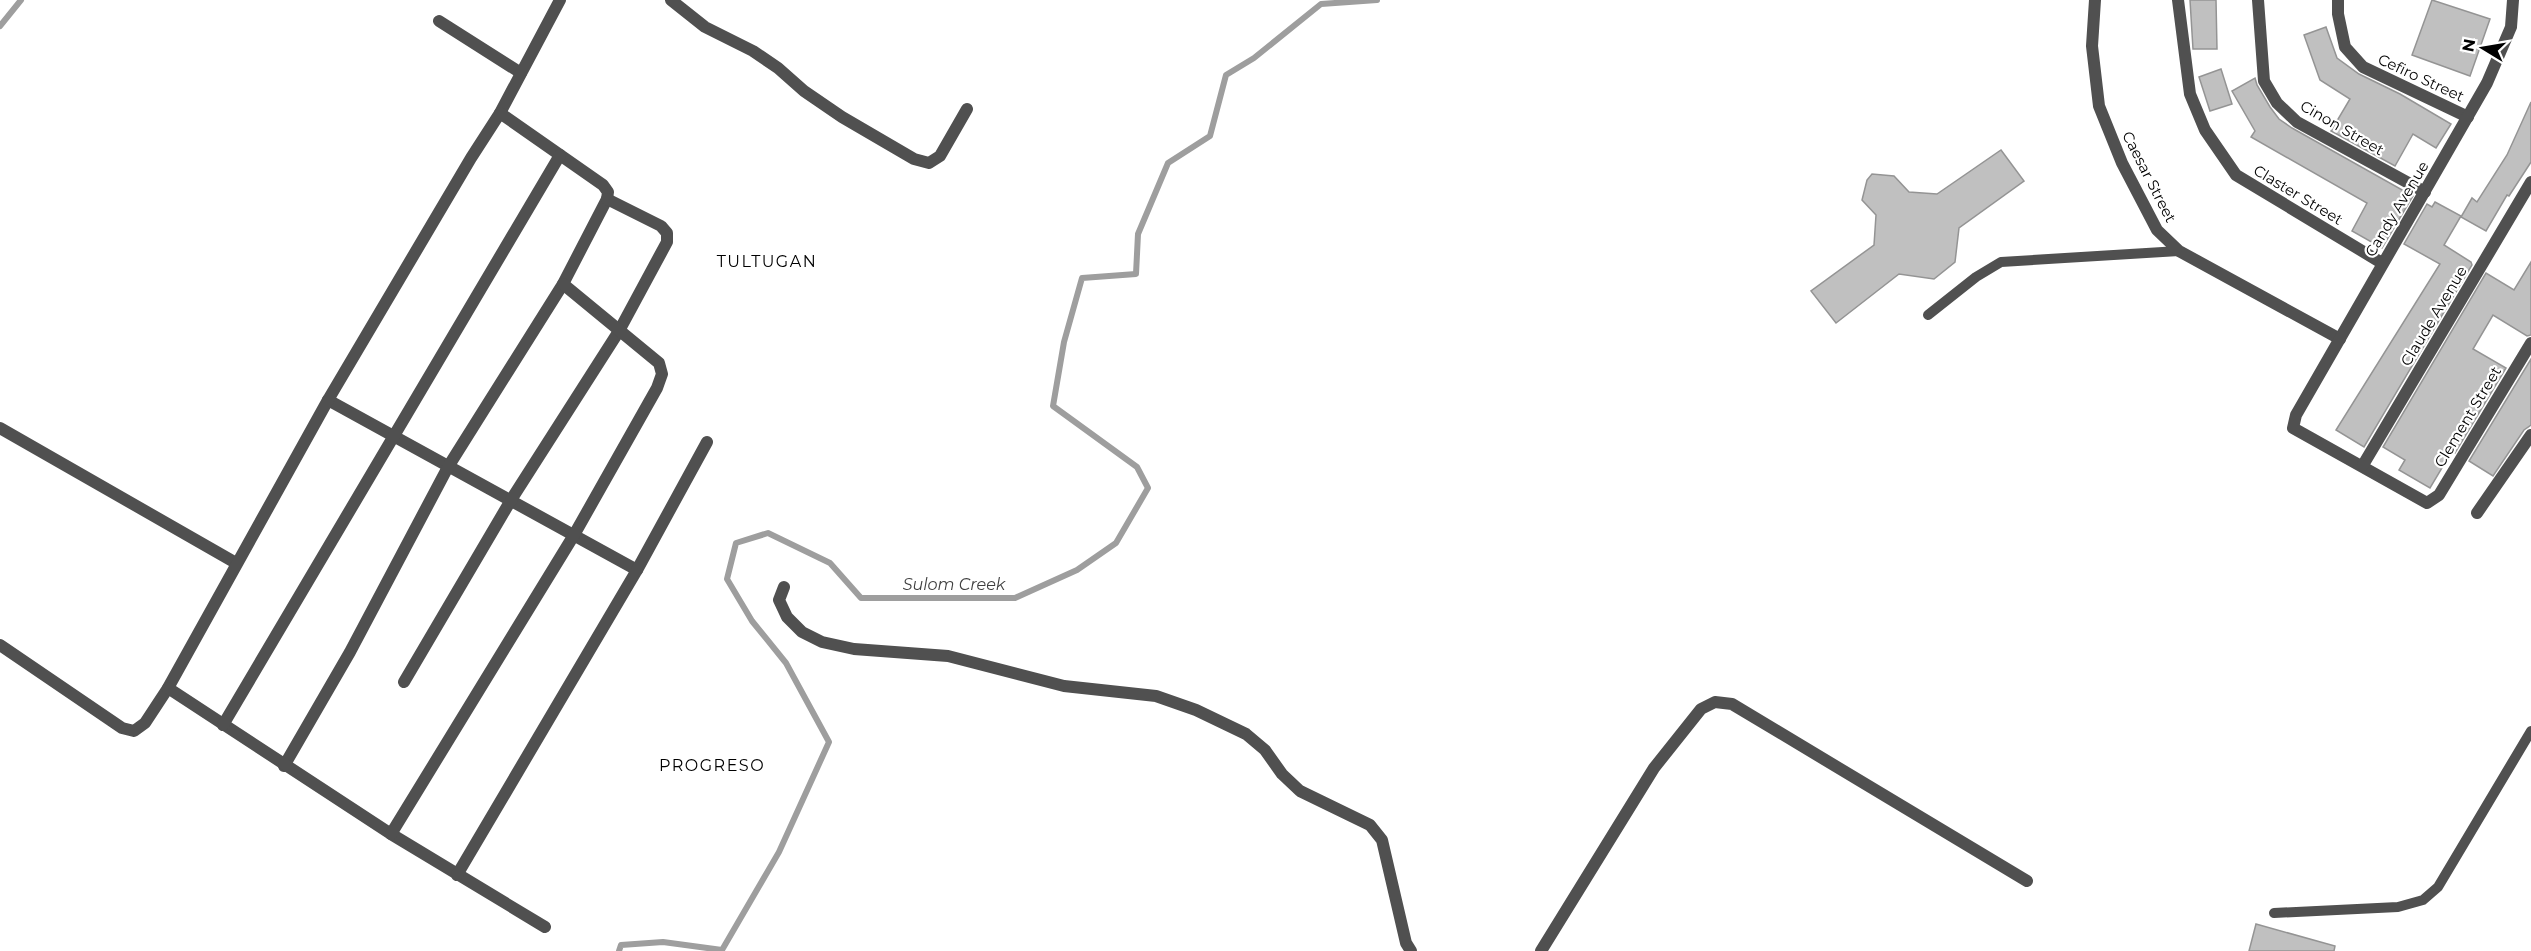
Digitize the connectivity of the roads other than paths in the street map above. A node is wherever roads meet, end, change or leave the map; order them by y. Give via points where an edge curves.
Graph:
1 (560, 0) edge
2 (671, 0) edge
3 (2095, 0) edge
4 (2178, 0) edge
5 (2258, 0) edge
6 (2338, 0) edge
7 (2513, 0) edge
8 (439, 21) dead end
9 (521, 73) junction
10 (967, 109) dead end
11 (500, 113) junction
12 (2468, 117) junction
13 (560, 155) junction
14 (2531, 182) edge
15 (2425, 192) junction
16 (607, 199) junction
17 (2178, 251) junction
18 (2382, 263) junction
19 (563, 284) junction
20 (1928, 315) dead end
21 (619, 331) junction
22 (2340, 339) junction
23 (2531, 343) edge
24 (328, 400) junction
25 (0, 428) edge
26 (2531, 435) edge
27 (396, 436) junction
28 (707, 442) dead end
29 (2363, 465) junction
30 (448, 467) junction
31 (511, 500) junction
32 (2477, 513) dead end
33 (574, 535) junction
34 (236, 562) junction
35 (637, 570) junction
36 (784, 587) dead end
37 (0, 645) edge
38 (404, 682) dead end
39 (168, 688) junction
40 (223, 725) junction
41 (2531, 731) edge
42 (284, 766) junction
43 (392, 834) junction
44 (457, 875) junction
45 (2027, 880) dead end
46 (2274, 913) dead end
47 (545, 927) dead end
48 (1411, 951) edge
49 (1541, 951) edge

1 - 9 street
2 - 10 street via 705,27 778,68 842,117 914,159 928,163 940,156
3 - 17 street, Caesar Street via 2091,46 2099,106 2122,163 2157,230
4 - 18 street, Claster Street via 2190,94 2205,130 2236,175
5 - 15 street, Cinon Street via 2264,81 2277,103 2297,122
6 - 12 street, Cefiro Street via 2345,47 2363,67
7 - 12 street, Candy Avenue via 2511,27
8 - 9 street
9 - 11 street
11 - 13 street
11 - 24 street
12 - 15 street, Candy Avenue
13 - 16 street via 603,185
13 - 27 street
14 - 29 street, Claude Avenue
15 - 18 street, Candy Avenue
16 - 19 street
16 - 21 street via 661,226 667,233 667,242
17 - 20 lane via 2001,262 1976,276
17 - 22 street, Caesar Street
18 - 22 street, Candy Avenue
19 - 21 street
19 - 30 street
21 - 31 street
21 - 33 street via 659,363 662,374
22 - 29 street, Candy Avenue via 2293,428
23 - 29 street, Clement Street via 2439,495 2427,503 2420,501
24 - 27 street
24 - 34 street
25 - 34 street
26 - 32 street
27 - 30 street
27 - 40 street
28 - 35 street
30 - 31 street
30 - 42 street via 350,652
31 - 33 street
31 - 38 street
33 - 35 street
33 - 43 street
34 - 39 street
35 - 44 street
36 - 48 street via 779,600 787,617 802,632 822,642 854,650 948,656 1064,686 1156,696 1246,734 1300,790 1370,825 1382,840
37 - 39 street via 122,728 134,731 146,723
39 - 40 street
40 - 42 street
41 - 46 lane via 2438,887 2423,900 2398,907
42 - 43 street
43 - 44 street
44 - 47 street
45 - 49 street via 1732,704 1715,702 1701,709 1654,768

